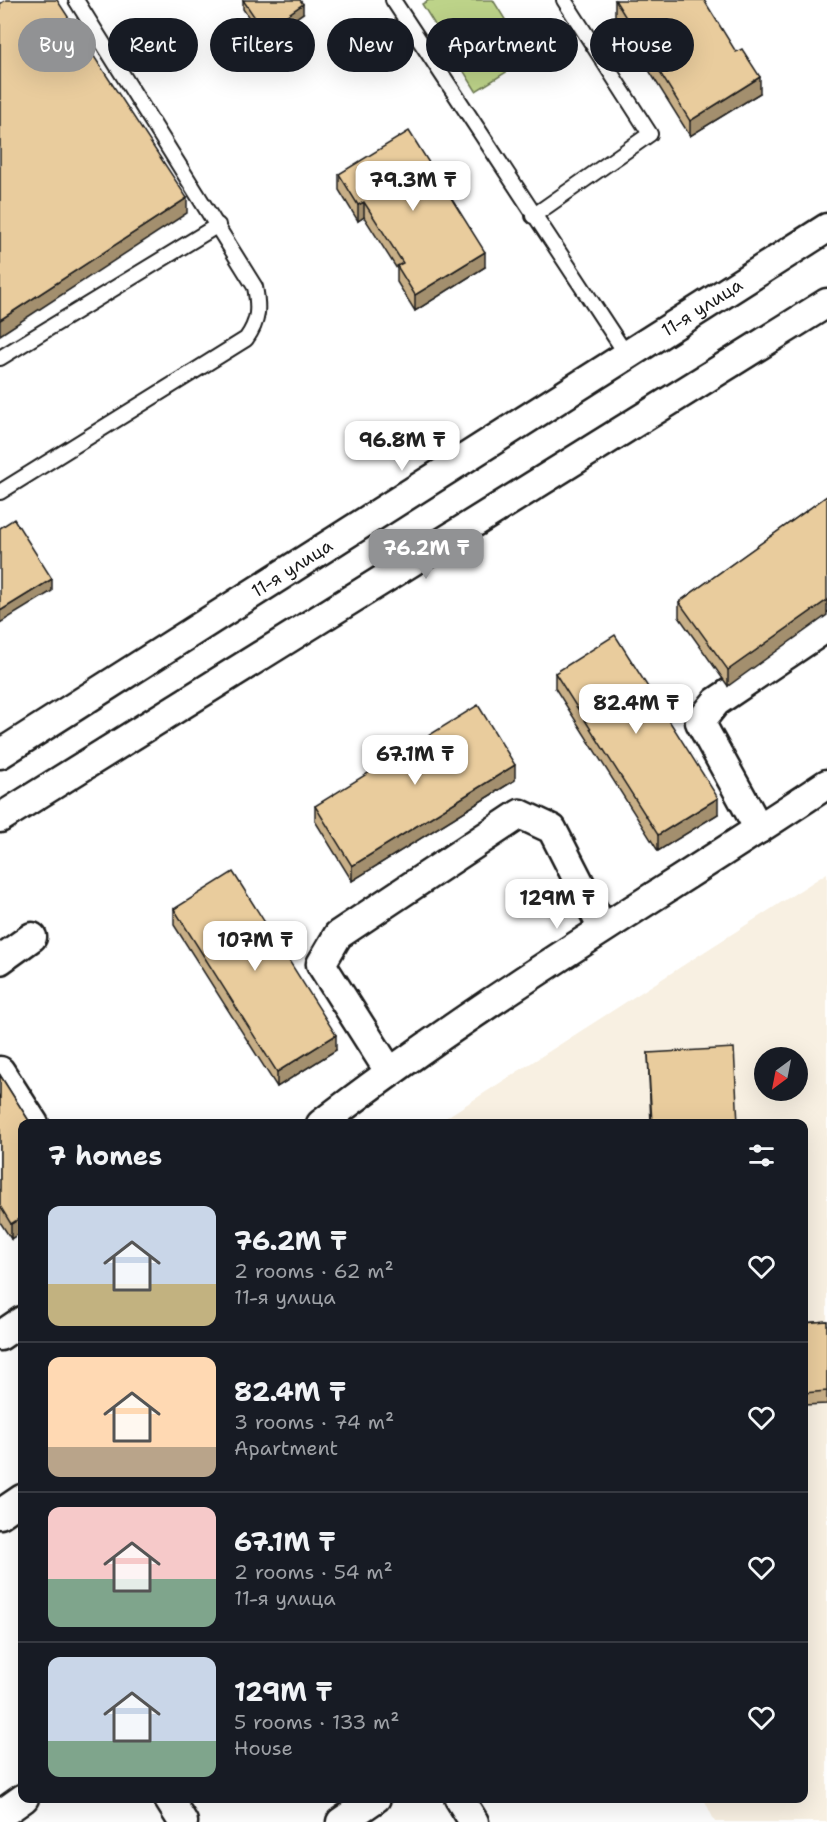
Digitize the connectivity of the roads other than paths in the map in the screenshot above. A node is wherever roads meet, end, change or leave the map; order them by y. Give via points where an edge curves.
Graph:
1 (76, 0) edge
2 (393, 0) edge
3 (564, 0) edge
4 (533, 216) junction
5 (218, 225) junction
6 (827, 228) edge
7 (827, 303) edge
8 (628, 357) junction
9 (0, 358) edge
10 (0, 492) edge
11 (827, 627) edge
12 (0, 754) edge
13 (827, 784) edge
14 (0, 818) edge
15 (759, 829) junction
16 (602, 927) junction
17 (32, 936) dead end
18 (0, 960) edge
19 (0, 1071) edge
20 (389, 1071) junction
21 (31, 1119) edge
22 (327, 1119) edge
23 (18, 1323) edge
24 (0, 1336) edge
25 (18, 1502) edge
26 (0, 1514) edge
27 (18, 1802) edge
28 (171, 1803) edge
29 (369, 1803) edge
30 (462, 1803) edge
31 (0, 1815) edge
32 (183, 1822) edge
33 (341, 1822) edge
34 (474, 1822) edge

1 - 5 lane
2 - 4 lane
3 - 4 lane via 650,134
4 - 8 lane
5 - 9 lane
5 - 10 lane via 255,287 257,324 246,339
6 - 8 street, 11-я улица
7 - 14 street
8 - 12 street, 11-я улица
11 - 15 street via 716,702 700,722
13 - 15 street
15 - 16 street
16 - 20 street
16 - 20 street via 552,829 520,814 338,935 321,964
17 - 18 street
19 - 21 street
20 - 22 street
23 - 24 street
25 - 26 street
27 - 31 street
28 - 32 street
29 - 33 street
30 - 34 street

